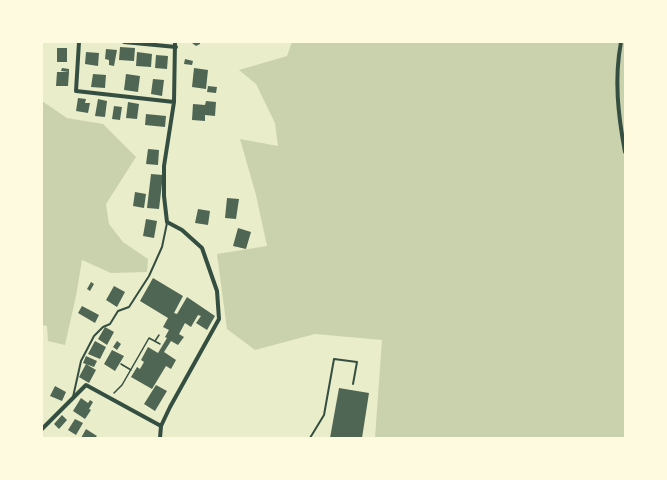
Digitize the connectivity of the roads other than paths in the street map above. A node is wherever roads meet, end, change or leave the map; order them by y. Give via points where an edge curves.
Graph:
1 (79, 42) edge
2 (124, 42) edge
3 (176, 42) edge
4 (621, 42) edge
5 (176, 47) junction
6 (174, 102) junction
7 (625, 152) edge
8 (168, 222) junction
9 (353, 384) dead end
10 (73, 398) junction
11 (161, 426) junction
12 (42, 429) edge
13 (160, 438) edge
14 (310, 438) edge

1 - 6 street via 76,91
2 - 5 street
3 - 5 street
4 - 7 street via 617,92
5 - 6 street
6 - 8 street via 164,166 164,196
8 - 10 lane via 162,247 149,276 129,306 118,311 110,324 94,336 81,362
8 - 11 street via 182,230 202,248 217,292 219,313 215,326
9 - 14 lane via 357,362 334,359 324,415
10 - 11 street via 86,385
10 - 12 street
11 - 13 street

